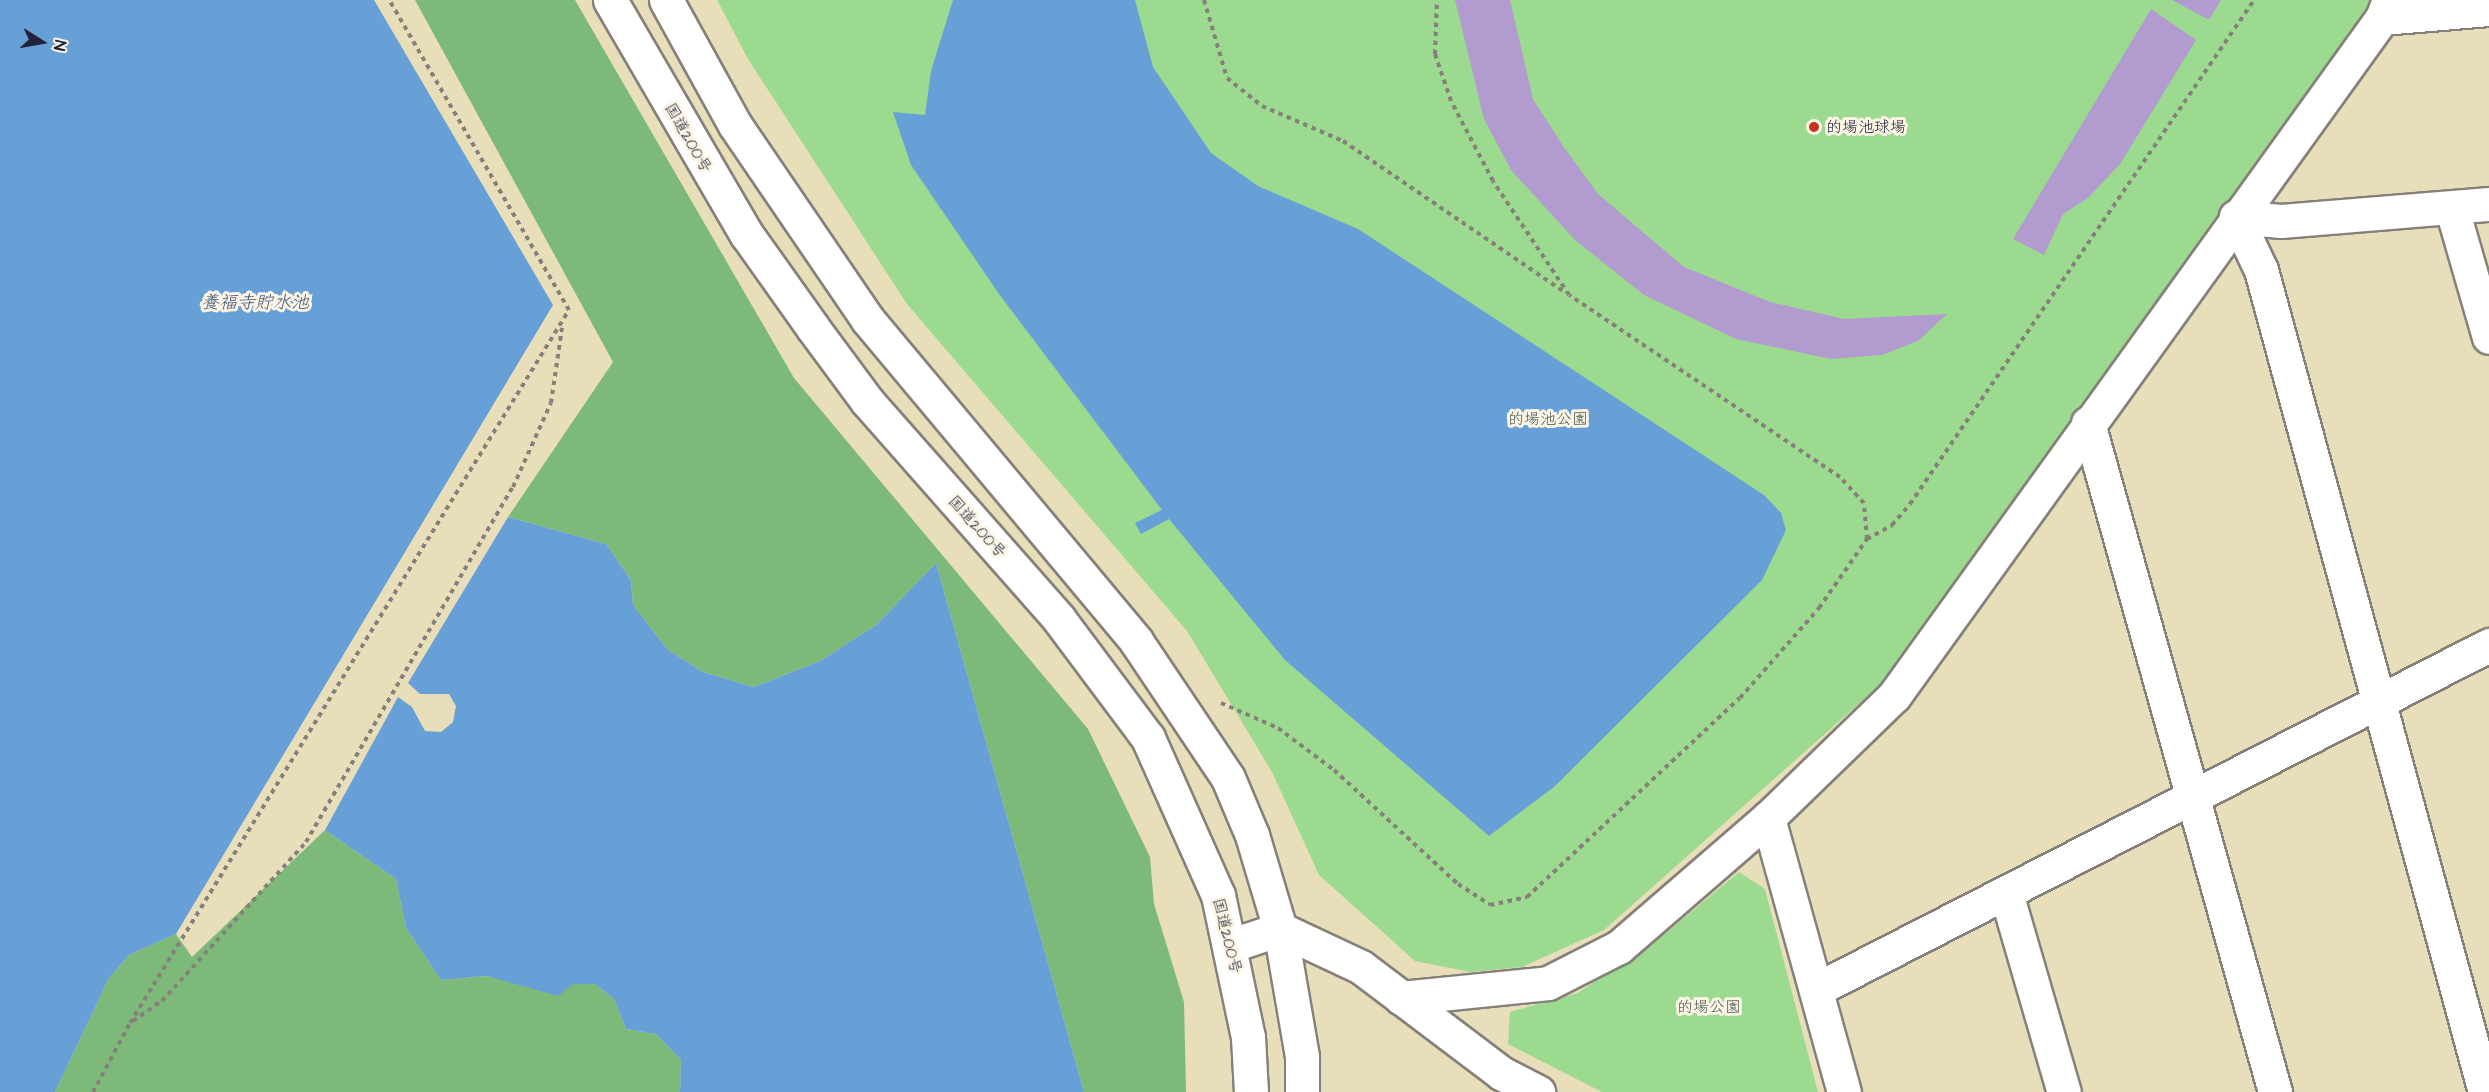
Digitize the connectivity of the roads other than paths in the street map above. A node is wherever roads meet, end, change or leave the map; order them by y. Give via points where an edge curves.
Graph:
1 (610, 0) edge
2 (666, 0) edge
3 (2386, 9) edge
4 (2489, 9) edge
5 (2489, 204) edge
6 (2452, 209) junction
7 (2236, 217) junction
8 (2489, 337) edge
9 (2088, 423) junction
10 (2489, 645) edge
11 (2380, 701) junction
12 (2194, 795) junction
13 (1768, 818) junction
14 (2006, 893) junction
15 (1280, 929) junction
16 (1232, 945) junction
17 (1819, 988) junction
18 (1401, 998) junction
19 (1251, 1092) edge
20 (1302, 1092) edge
21 (1538, 1092) edge
22 (1844, 1092) edge
23 (2064, 1092) edge
24 (2275, 1092) edge
25 (2486, 1092) edge

1 - 16 main road, 国道200号 via 688,141 867,401 1059,619 1148,738 1180,802
2 - 15 main road via 735,125 868,320 1160,675 1228,778 1252,835
3 - 4 main road
3 - 7 main road
5 - 6 main road
6 - 7 main road via 2281,221
6 - 8 main road
7 - 9 main road
7 - 11 main road via 2260,270
9 - 12 main road
9 - 13 main road via 1894,696
10 - 11 main road
11 - 12 main road
11 - 25 main road
12 - 14 main road
12 - 24 main road
13 - 17 main road
13 - 18 main road via 1619,947 1548,983
14 - 17 main road
14 - 23 main road
15 - 16 main road
15 - 18 main road via 1361,967
15 - 20 main road via 1302,1057
16 - 19 main road, 国道200号
17 - 22 main road
18 - 21 main road via 1501,1073

